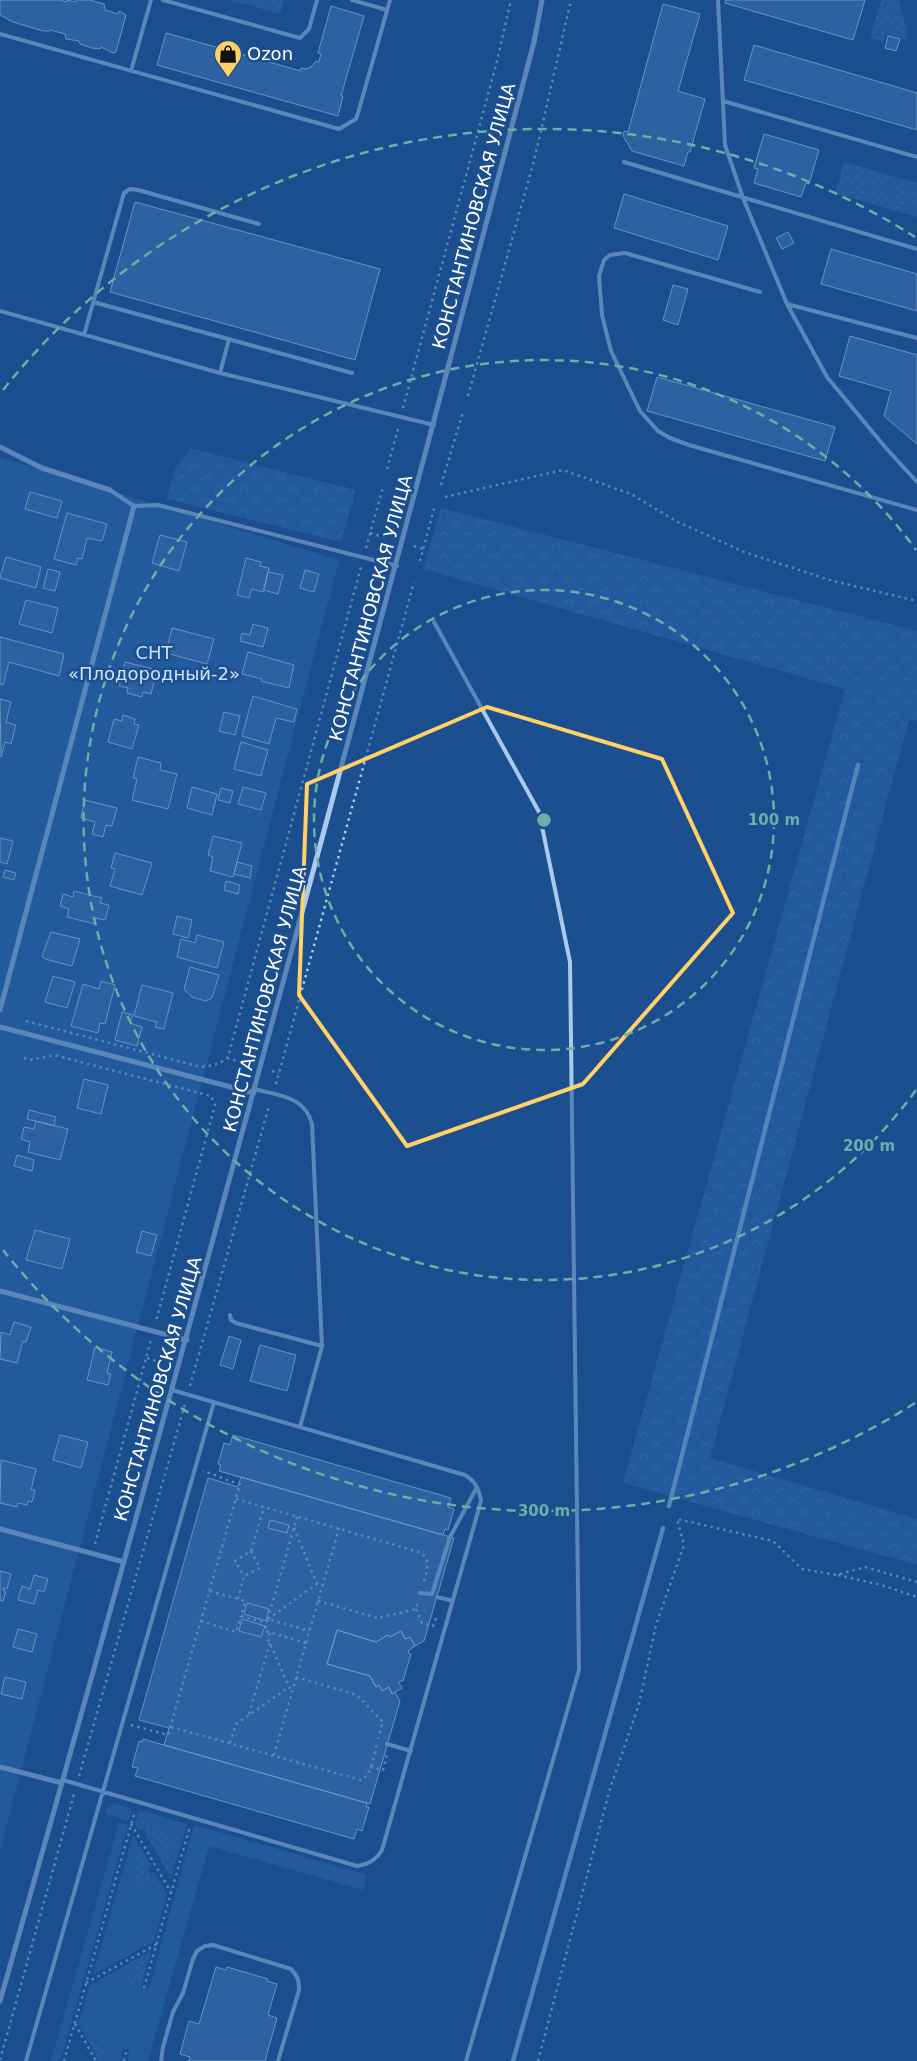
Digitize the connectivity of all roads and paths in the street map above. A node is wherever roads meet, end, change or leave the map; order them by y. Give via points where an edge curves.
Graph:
1 (151, 0) edge
2 (163, 0) edge
3 (317, 0) edge
4 (352, 0) edge
5 (390, 0) edge
6 (511, 0) edge
7 (542, 0) edge
8 (571, 0) edge
9 (718, 0) edge
10 (387, 10) junction
11 (0, 34) edge
12 (131, 71) junction
13 (723, 101) junction
14 (917, 157) edge
15 (624, 162) dead end
16 (743, 198) junction
17 (259, 224) dead end
18 (917, 249) edge
19 (760, 292) dead end
20 (93, 302) junction
21 (787, 304) junction
22 (0, 311) edge
23 (84, 335) junction
24 (917, 338) edge
25 (229, 339) junction
26 (220, 373) junction
27 (352, 373) dead end
28 (468, 396) dead end
29 (403, 410) dead end
30 (463, 412) dead end
31 (399, 424) dead end
32 (434, 425) junction
33 (0, 447) edge
34 (387, 469) dead end
35 (917, 482) edge
36 (441, 485) dead end
37 (382, 487) dead end
38 (110, 490) joint
39 (445, 497) dead end
40 (435, 505) dead end
41 (134, 506) junction
42 (917, 510) edge
43 (370, 534) junction
44 (387, 538) dead end
45 (414, 546) dead end
46 (366, 548) dead end
47 (423, 549) junction
48 (420, 561) dead end
49 (362, 564) dead end
50 (397, 566) junction
51 (414, 582) dead end
52 (917, 602) edge
53 (434, 622) dead end
54 (0, 1010) edge
55 (26, 1021) dead end
56 (0, 1027) edge
57 (24, 1058) dead end
58 (227, 1058) junction
59 (244, 1063) dead end
60 (272, 1071) dead end
61 (279, 1073) junction
62 (276, 1084) dead end
63 (255, 1091) junction
64 (269, 1106) dead end
65 (0, 1291) edge
66 (230, 1315) dead end
67 (156, 1321) dead end
68 (151, 1340) dead end
69 (187, 1340) junction
70 (322, 1346) junction
71 (146, 1358) junction
72 (162, 1363) dead end
73 (189, 1370) dead end
74 (194, 1372) junction
75 (190, 1387) dead end
76 (172, 1390) junction
77 (186, 1400) dead end
78 (214, 1402) junction
79 (300, 1427) junction
80 (195, 1468) junction
81 (477, 1487) junction
82 (236, 1499) junction
83 (264, 1507) junction
84 (298, 1517) junction
85 (294, 1528) junction
86 (339, 1528) junction
87 (0, 1529) edge
88 (94, 1544) dead end
89 (251, 1551) junction
90 (124, 1562) junction
91 (837, 1575) junction
92 (244, 1576) junction
93 (917, 1582) edge
94 (318, 1584) junction
95 (322, 1586) junction
96 (210, 1591) junction
97 (420, 1593) junction
98 (437, 1597) dead end
99 (917, 1597) edge
100 (238, 1599) junction
101 (318, 1601) junction
102 (453, 1601) junction
103 (416, 1609) junction
104 (241, 1616) junction
105 (439, 1618) dead end
106 (268, 1619) junction
107 (201, 1622) junction
108 (267, 1623) junction
109 (310, 1631) junction
110 (270, 1633) junction
111 (270, 1642) junction
112 (306, 1643) junction
113 (296, 1677) junction
114 (288, 1688) junction
115 (293, 1690) junction
116 (249, 1715) junction
117 (171, 1726) junction
118 (144, 1728) dead end
119 (230, 1744) junction
120 (387, 1744) dead end
121 (410, 1751) junction
122 (387, 1755) dead end
123 (274, 1756) junction
124 (0, 1767) edge
125 (370, 1767) junction
126 (63, 1782) junction
127 (77, 1784) junction
128 (103, 1792) junction
129 (138, 1802) junction
130 (192, 1818) junction
131 (131, 1824) junction
132 (171, 1892) junction
133 (156, 1944) junction
134 (86, 1983) junction
135 (144, 1988) dead end
136 (0, 2001) edge
137 (75, 2024) junction
138 (127, 2050) dead end
139 (0, 2060) edge
140 (26, 2061) edge
141 (64, 2061) edge
142 (96, 2061) edge
143 (124, 2061) edge
144 (161, 2061) edge
145 (278, 2061) edge
146 (466, 2061) edge
147 (538, 2061) edge

1 - 12 lane
2 - 3 lane via 300,38 308,29
4 - 10 lane
5 - 10 lane
6 - 29 path
7 - 32 street, КОНСТАНТИНОВСКАЯ УЛИЦА via 534,42
8 - 28 path via 534,161
9 - 13 lane
10 - 12 lane via 356,119 339,129
11 - 12 lane
13 - 14 lane
13 - 16 lane via 725,145
15 - 16 lane
16 - 18 lane
16 - 21 lane
17 - 20 lane via 130,189 120,201
19 - 42 lane via 625,253 610,255 604,260 599,276 602,315 611,351 640,411 658,431 689,445
20 - 23 lane
20 - 25 lane
21 - 24 lane
21 - 35 lane via 827,377
22 - 23 lane
23 - 26 lane
25 - 26 lane
25 - 27 lane
26 - 32 lane
30 - 36 path
31 - 34 path
32 - 50 street, КОНСТАНТИНОВСКАЯ УЛИЦА
33 - 38 street via 42,468
37 - 43 path
38 - 41 lane
39 - 52 path via 563,470 631,494 676,521 744,552 833,581
40 - 47 path
41 - 50 lane via 158,505
41 - 54 street
43 - 44 path
43 - 46 path
45 - 47 path
47 - 48 path
49 - 58 path
50 - 63 street, КОНСТАНТИНОВСКАЯ УЛИЦА
51 - 61 path
53 - 146 lane via 539,812 570,962 578,1670
55 - 58 path via 201,1067 212,1066
56 - 63 street
57 - 67 path via 30,1060 54,1055 211,1096 215,1105
58 - 59 path
60 - 61 path
61 - 62 path
63 - 69 street, КОНСТАНТИНОВСКАЯ УЛИЦА
63 - 70 lane via 297,1101 306,1107 310,1115
64 - 74 path
65 - 69 street
66 - 70 lane via 236,1323
68 - 71 path
69 - 76 street, КОНСТАНТИНОВСКАЯ УЛИЦА
70 - 79 lane
71 - 72 path
71 - 88 path
73 - 74 path
74 - 75 path
76 - 78 lane
76 - 90 street, КОНСТАНТИНОВСКАЯ УЛИЦА
77 - 127 path
78 - 79 lane
78 - 80 lane
79 - 81 lane via 466,1475
80 - 82 path via 240,1484
80 - 128 lane
81 - 97 lane via 450,1537 432,1594
81 - 102 lane via 481,1502
82 - 83 path
82 - 96 path
83 - 84 path
83 - 89 path
84 - 85 path
84 - 86 path
85 - 94 path
85 - 106 path
86 - 95 path
86 - 97 path via 425,1554 427,1568
87 - 90 street
89 - 92 path via 235,1561
89 - 92 path via 260,1568
90 - 126 street, КОНСТАНТИНОВСКАЯ УЛИЦА
91 - 93 path via 865,1566
91 - 99 path
91 - 147 path via 802,1569 774,1541 677,1519 684,1545 656,1625 639,1704 609,1792
92 - 100 path
94 - 95 path
94 - 106 path
95 - 101 path
96 - 100 path
96 - 107 path
97 - 103 path
98 - 102 lane
100 - 104 path via 245,1601
101 - 103 path via 378,1618
101 - 109 path
102 - 121 lane
103 - 105 path via 422,1623 433,1626
104 - 107 path via 236,1632
104 - 108 path
106 - 108 path
106 - 109 path
107 - 117 path
108 - 110 path via 265,1631
109 - 112 path
110 - 111 path
110 - 112 path
111 - 114 path
111 - 116 path
112 - 113 path
113 - 115 path
113 - 125 path via 357,1695 383,1722
114 - 115 path
114 - 116 path
115 - 123 path
116 - 119 path via 236,1724
117 - 118 path via 168,1735
117 - 119 path
119 - 123 path
120 - 121 lane
121 - 130 lane via 382,1850 367,1864 357,1866
122 - 125 path via 383,1770
123 - 125 path via 360,1780 366,1778
124 - 126 street
126 - 127 lane
126 - 136 street, КОНСТАНТИНОВСКАЯ УЛИЦА
127 - 128 lane
127 - 139 path
128 - 129 lane
128 - 140 lane
129 - 130 lane
129 - 131 path
130 - 132 path
131 - 132 path
131 - 134 path
132 - 133 path
133 - 134 path
133 - 135 path
134 - 137 path
137 - 141 path
137 - 142 path
138 - 143 path
144 - 145 lane via 173,2012 197,1950 213,1945 291,1969 296,1974 299,1990

